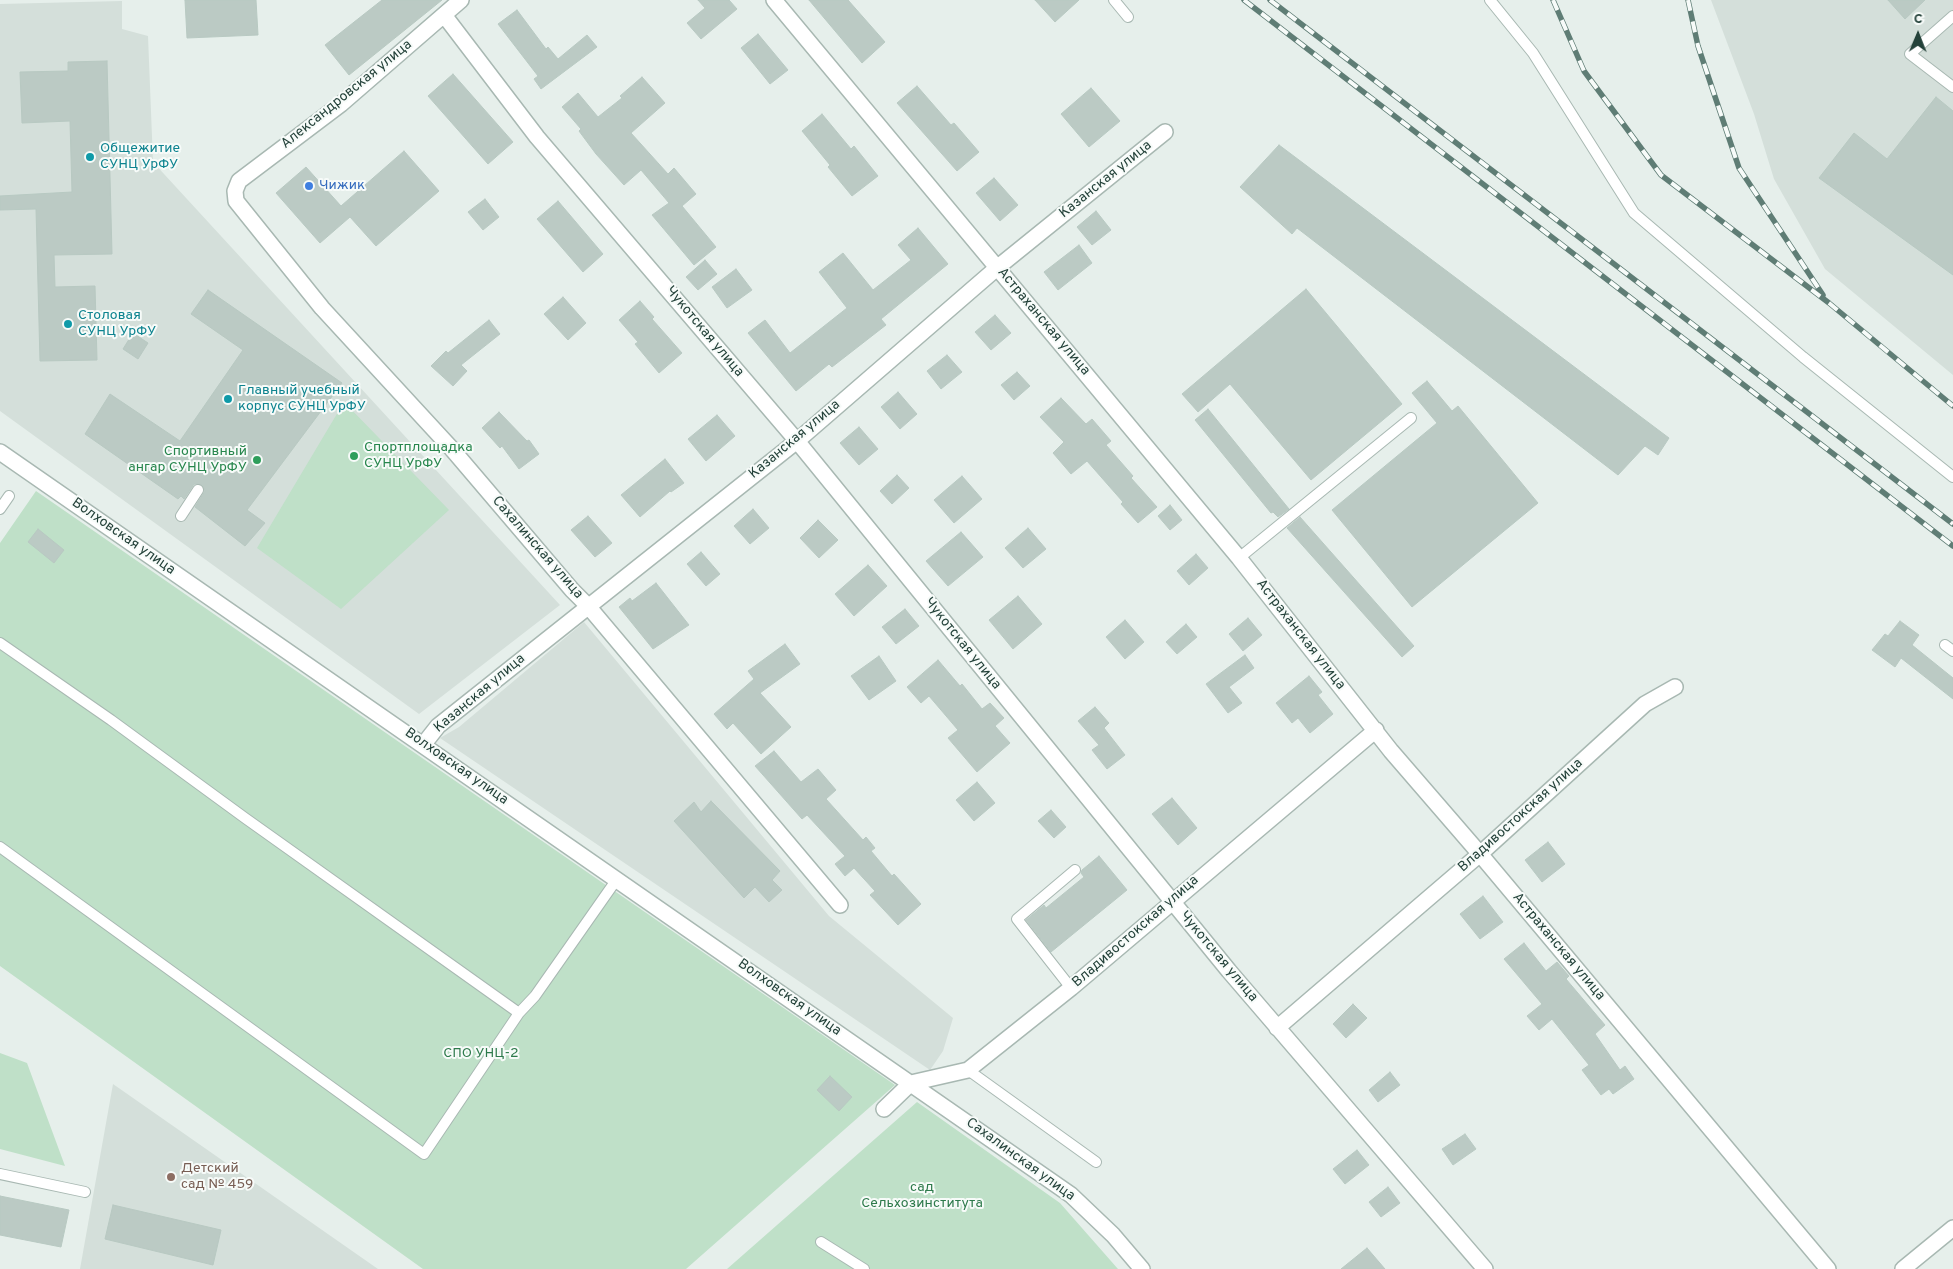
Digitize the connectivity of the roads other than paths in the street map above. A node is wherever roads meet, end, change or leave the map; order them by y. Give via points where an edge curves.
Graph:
1 (461, 0) edge
2 (774, 0) edge
3 (1114, 0) edge
4 (1490, 0) edge
5 (444, 15) junction
6 (1953, 16) edge
7 (1128, 17) dead end
8 (1953, 87) edge
9 (1165, 132) dead end
10 (235, 191) joint
11 (998, 267) junction
12 (1411, 418) dead end
13 (796, 441) junction
14 (0, 452) edge
15 (1953, 477) edge
16 (198, 490) dead end
17 (9, 496) dead end
18 (0, 508) edge
19 (181, 516) dead end
20 (1239, 558) junction
21 (588, 606) junction
22 (0, 643) edge
23 (1675, 687) dead end
24 (1376, 730) junction
25 (423, 745) junction
26 (0, 847) edge
27 (1480, 854) junction
28 (1075, 870) dead end
29 (618, 879) junction
30 (1172, 901) junction
31 (840, 905) dead end
32 (1070, 988) junction
33 (519, 1013) junction
34 (1277, 1028) junction
35 (968, 1070) junction
36 (911, 1083) junction
37 (884, 1109) dead end
38 (1096, 1162) dead end
39 (0, 1174) edge
40 (85, 1192) dead end
41 (1953, 1228) edge
42 (821, 1242) dead end
43 (864, 1269) edge
44 (1142, 1269) edge
45 (1486, 1269) edge
46 (1828, 1269) edge
47 (1903, 1269) edge

1 - 5 street, Александровская улица
2 - 11 street, Астраханская улица
3 - 7 lane
4 - 15 lane via 1533,53 1634,214 1803,357
5 - 10 street, Александровская улица via 341,104 239,181
5 - 13 street, Чукотская улица via 537,137
6 - 8 lane via 1910,54
9 - 11 street, Казанская улица
10 - 21 street, Сахалинская улица via 236,201 322,308 451,448
11 - 13 street, Казанская улица
11 - 20 street, Астраханская улица
12 - 20 lane
13 - 21 street, Казанская улица
13 - 30 street, Чукотская улица
14 - 25 street, Волховская улица
16 - 19 lane
17 - 18 lane
20 - 24 street, Астраханская улица
21 - 25 street, Казанская улица via 438,726
21 - 31 street, Сахалинская улица
22 - 33 lane
23 - 27 street, Владивостокская улица via 1645,704
24 - 27 street, Астраханская улица
24 - 30 street, Владивостокская улица
25 - 29 street, Волховская улица
26 - 33 lane via 424,1154
27 - 34 street, Владивостокская улица
27 - 46 street, Астраханская улица
28 - 32 lane via 1017,919
29 - 33 lane via 535,996
29 - 36 street, Волховская улица
30 - 32 street, Владивостокская улица
30 - 34 street, Чукотская улица
32 - 35 street, Владивостокская улица
34 - 45 street, Чукотская улица
35 - 36 street, Владивостокская улица
35 - 38 lane
36 - 37 street
36 - 44 street, Сахалинская улица via 1071,1195 1113,1235
39 - 40 lane
41 - 47 street
42 - 43 lane

